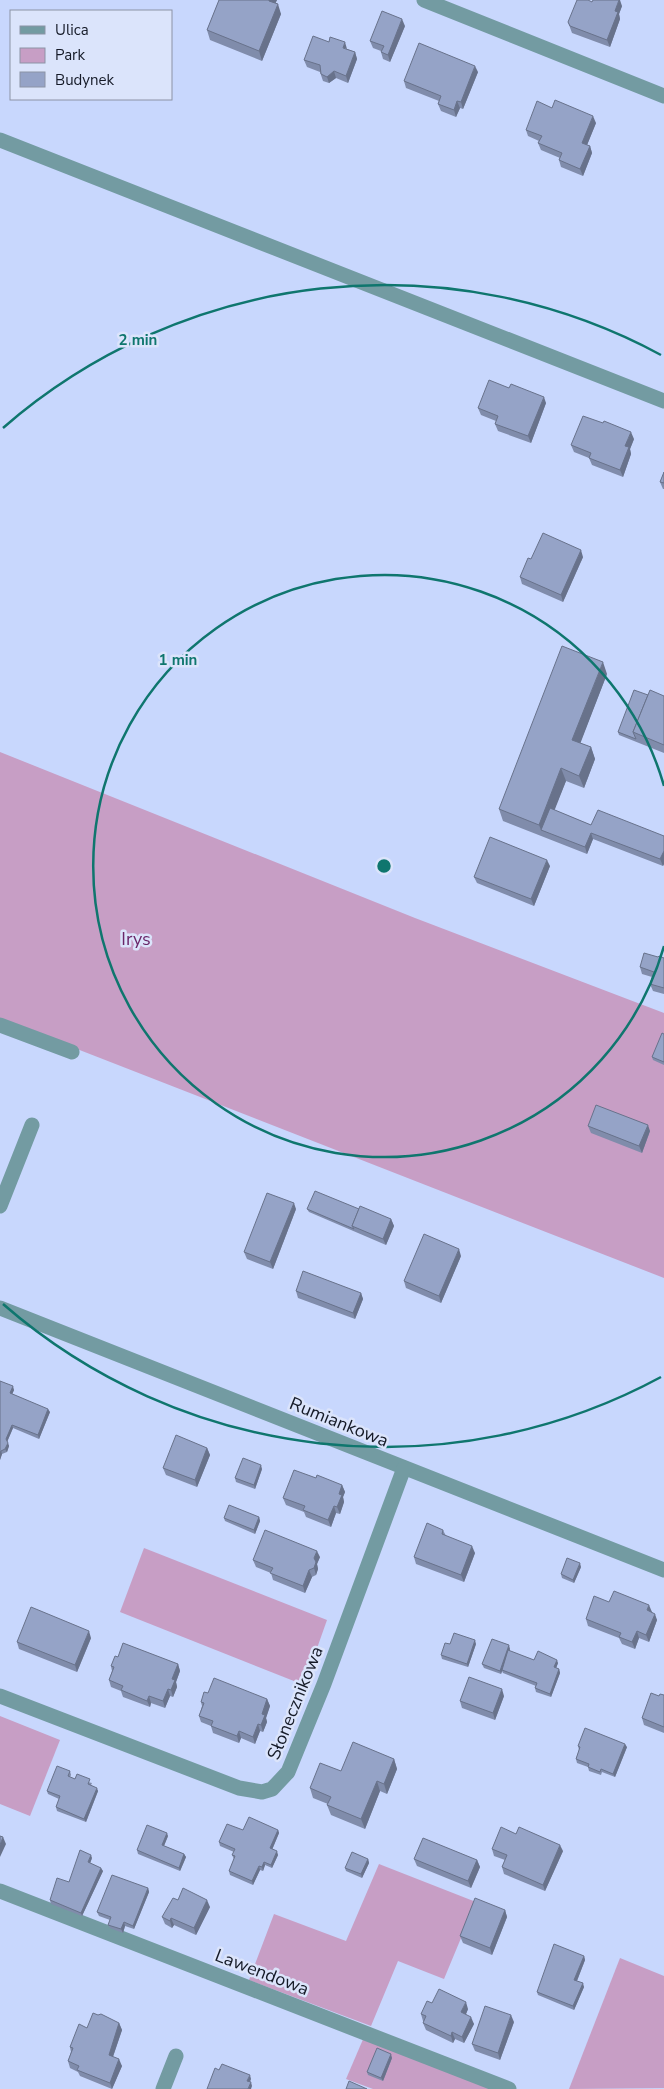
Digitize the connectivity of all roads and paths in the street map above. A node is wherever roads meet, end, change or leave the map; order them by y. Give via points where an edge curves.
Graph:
1 (424, 0) edge
2 (664, 96) edge
3 (0, 140) edge
4 (664, 401) edge
5 (0, 1025) edge
6 (72, 1052) dead end
7 (32, 1125) dead end
8 (0, 1206) edge
9 (0, 1308) edge
10 (404, 1468) junction
11 (664, 1570) edge
12 (0, 1696) edge
13 (0, 1891) edge
14 (176, 2056) dead end
15 (163, 2089) edge
16 (509, 2089) edge

1 - 2 street
3 - 4 street
5 - 6 street
7 - 8 street
9 - 10 street, Rumiankowa
10 - 11 street, Rumiankowa
10 - 12 street, Słonecznikowa via 288,1772 272,1789 262,1792 239,1788
13 - 16 street, Lawendowa
14 - 15 street

